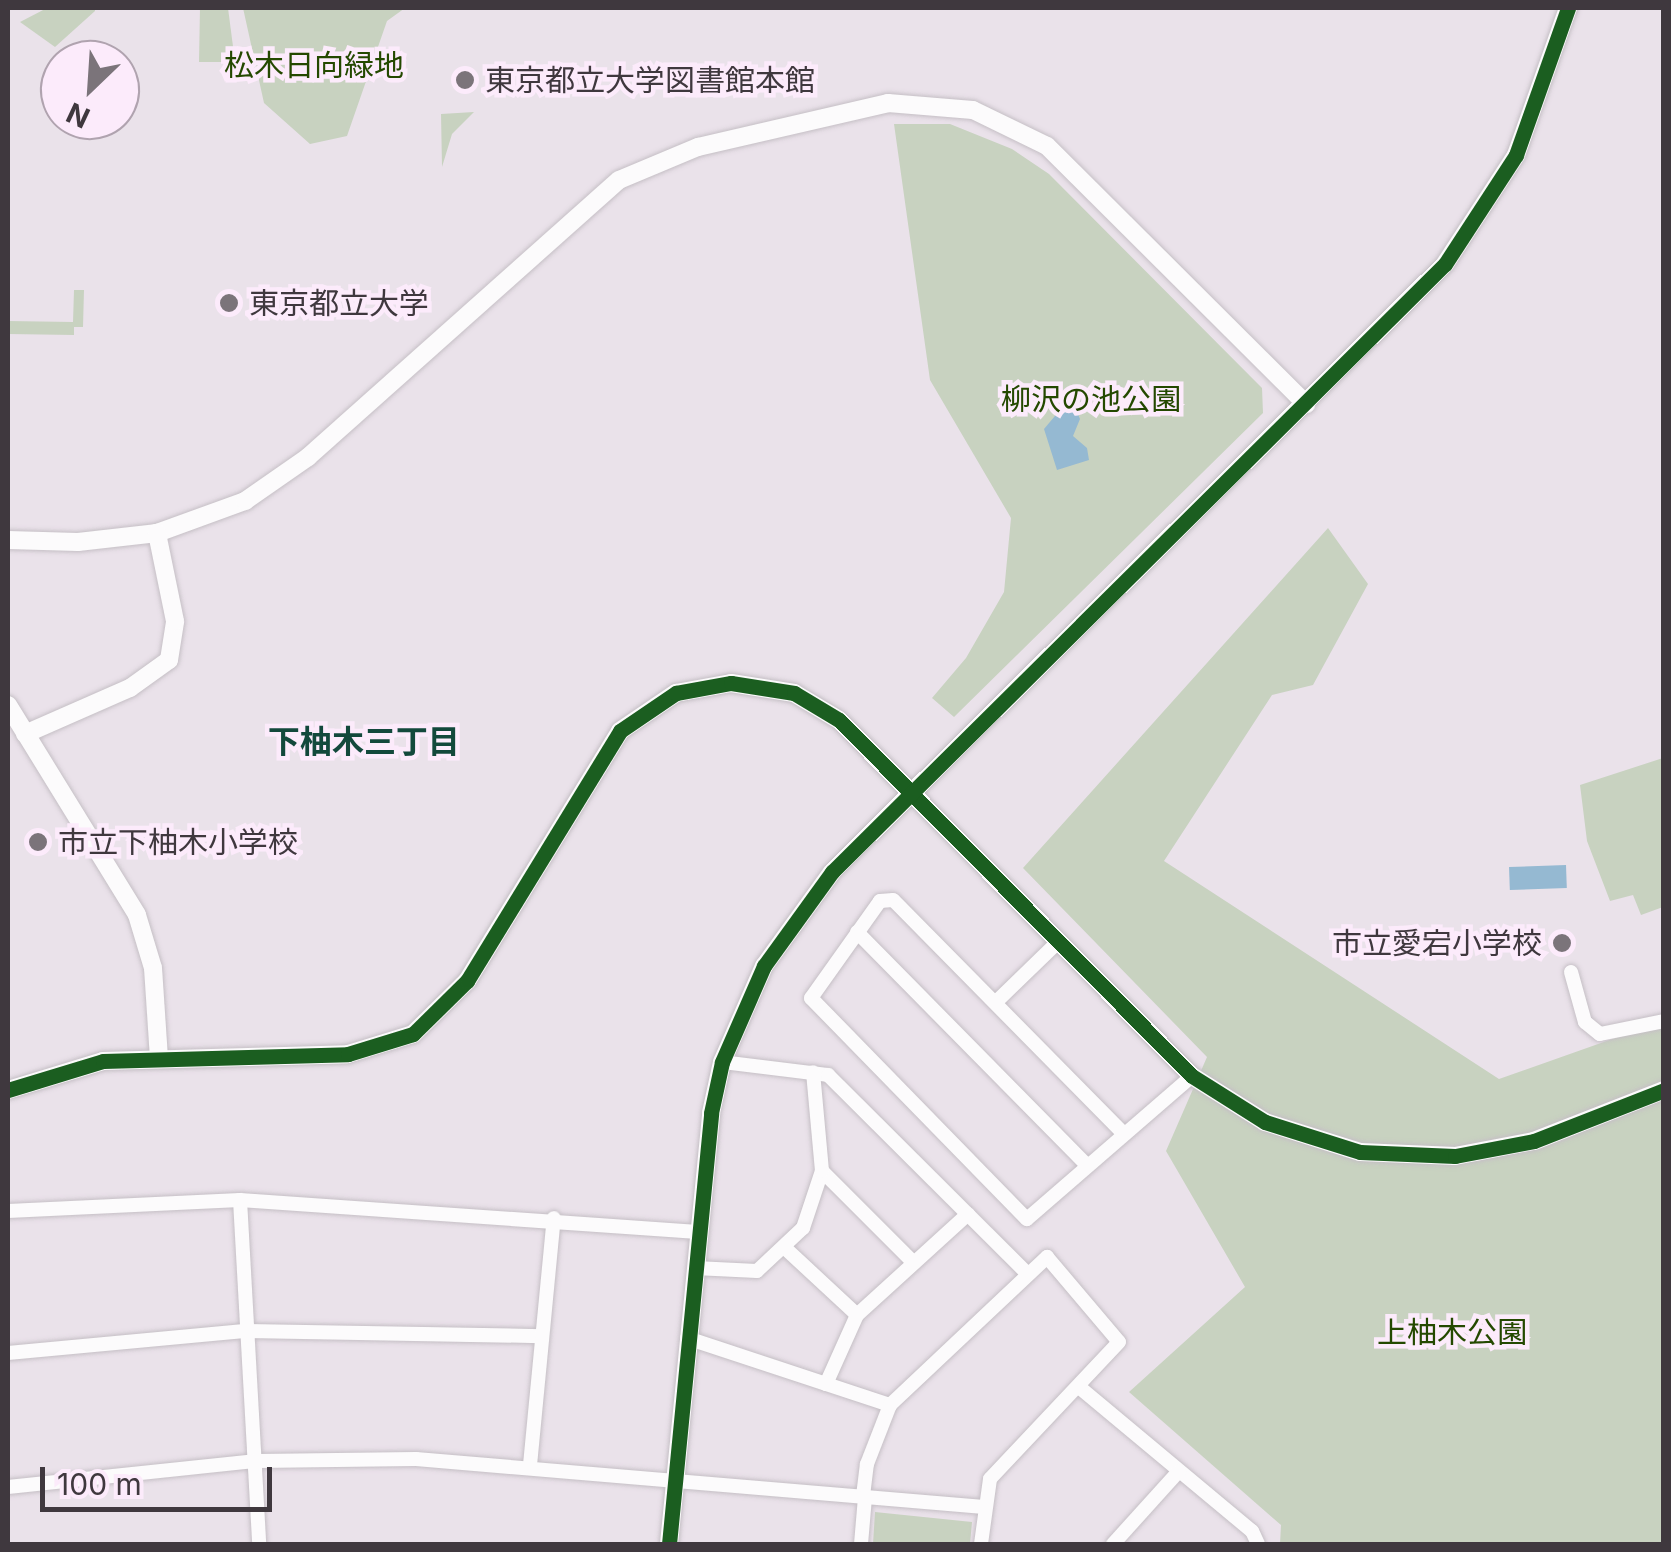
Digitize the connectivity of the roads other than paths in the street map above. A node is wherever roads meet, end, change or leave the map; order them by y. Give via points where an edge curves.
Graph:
1 (1568, 8) edge
2 (1306, 404) junction
3 (157, 533) junction
4 (8, 540) edge
5 (8, 705) edge
6 (25, 734) junction
7 (912, 792) junction
8 (858, 932) junction
9 (1058, 942) junction
10 (1571, 972) dead end
11 (996, 1002) junction
12 (1664, 1021) edge
13 (159, 1058) junction
14 (722, 1062) junction
15 (813, 1072) junction
16 (1192, 1076) junction
17 (8, 1090) edge
18 (1664, 1090) edge
19 (1123, 1132) junction
20 (1087, 1165) junction
21 (822, 1171) junction
22 (240, 1200) junction
23 (8, 1211) edge
24 (968, 1214) junction
25 (554, 1218) junction
26 (698, 1232) junction
27 (785, 1248) junction
28 (913, 1262) junction
29 (695, 1268) junction
30 (1027, 1273) junction
31 (857, 1315) junction
32 (247, 1331) junction
33 (542, 1336) junction
34 (687, 1338) junction
35 (8, 1353) edge
36 (826, 1384) junction
37 (1079, 1387) junction
38 (890, 1406) junction
39 (257, 1461) junction
40 (530, 1465) junction
41 (1179, 1470) junction
42 (674, 1478) junction
43 (8, 1486) edge
44 (864, 1497) junction
45 (984, 1506) junction
46 (260, 1544) edge
47 (670, 1544) edge
48 (861, 1544) edge
49 (981, 1544) edge
50 (1113, 1544) edge
51 (1258, 1544) edge

1 - 2 street via 1541,100 1481,215 1402,311
2 - 3 street via 1036,139 957,106 857,108 669,155 619,180 292,471 246,501
2 - 7 street
3 - 4 street via 78,542
3 - 6 street via 175,622 169,660 130,688
5 - 6 street
6 - 13 street via 143,930
7 - 9 street
7 - 13 street via 849,728 804,697 741,682 676,694 635,717 607,746 467,981 413,1034 348,1054
7 - 14 street via 787,928 752,986
8 - 11 street via 880,901 893,900
8 - 20 street
8 - 20 street via 811,998 1027,1218
9 - 11 street
9 - 16 street
10 - 12 street via 1585,1022 1600,1034
11 - 19 street
13 - 17 street via 72,1068
14 - 15 street
14 - 26 street
15 - 21 street
15 - 24 street via 828,1075
16 - 18 street via 1301,1136 1376,1154 1433,1158 1520,1145
16 - 19 street
19 - 20 street
21 - 27 street via 803,1228
21 - 28 street
22 - 23 street
22 - 25 street
22 - 32 street
24 - 28 street
24 - 30 street
25 - 26 street
25 - 33 street
26 - 29 street
27 - 29 street via 757,1271
27 - 31 street
28 - 31 street
29 - 34 street
30 - 37 street via 1047,1258 1118,1337 1117,1347
30 - 38 street
31 - 36 street
32 - 33 street
32 - 35 street
32 - 39 street
33 - 40 street
34 - 36 street
34 - 42 street
36 - 38 street
37 - 41 street
37 - 45 street via 990,1479
38 - 44 street via 867,1464
39 - 40 street
39 - 43 street
39 - 46 street
40 - 42 street
41 - 50 street
41 - 51 street via 1252,1531
42 - 44 street
42 - 47 street
44 - 45 street
44 - 48 street
45 - 49 street

